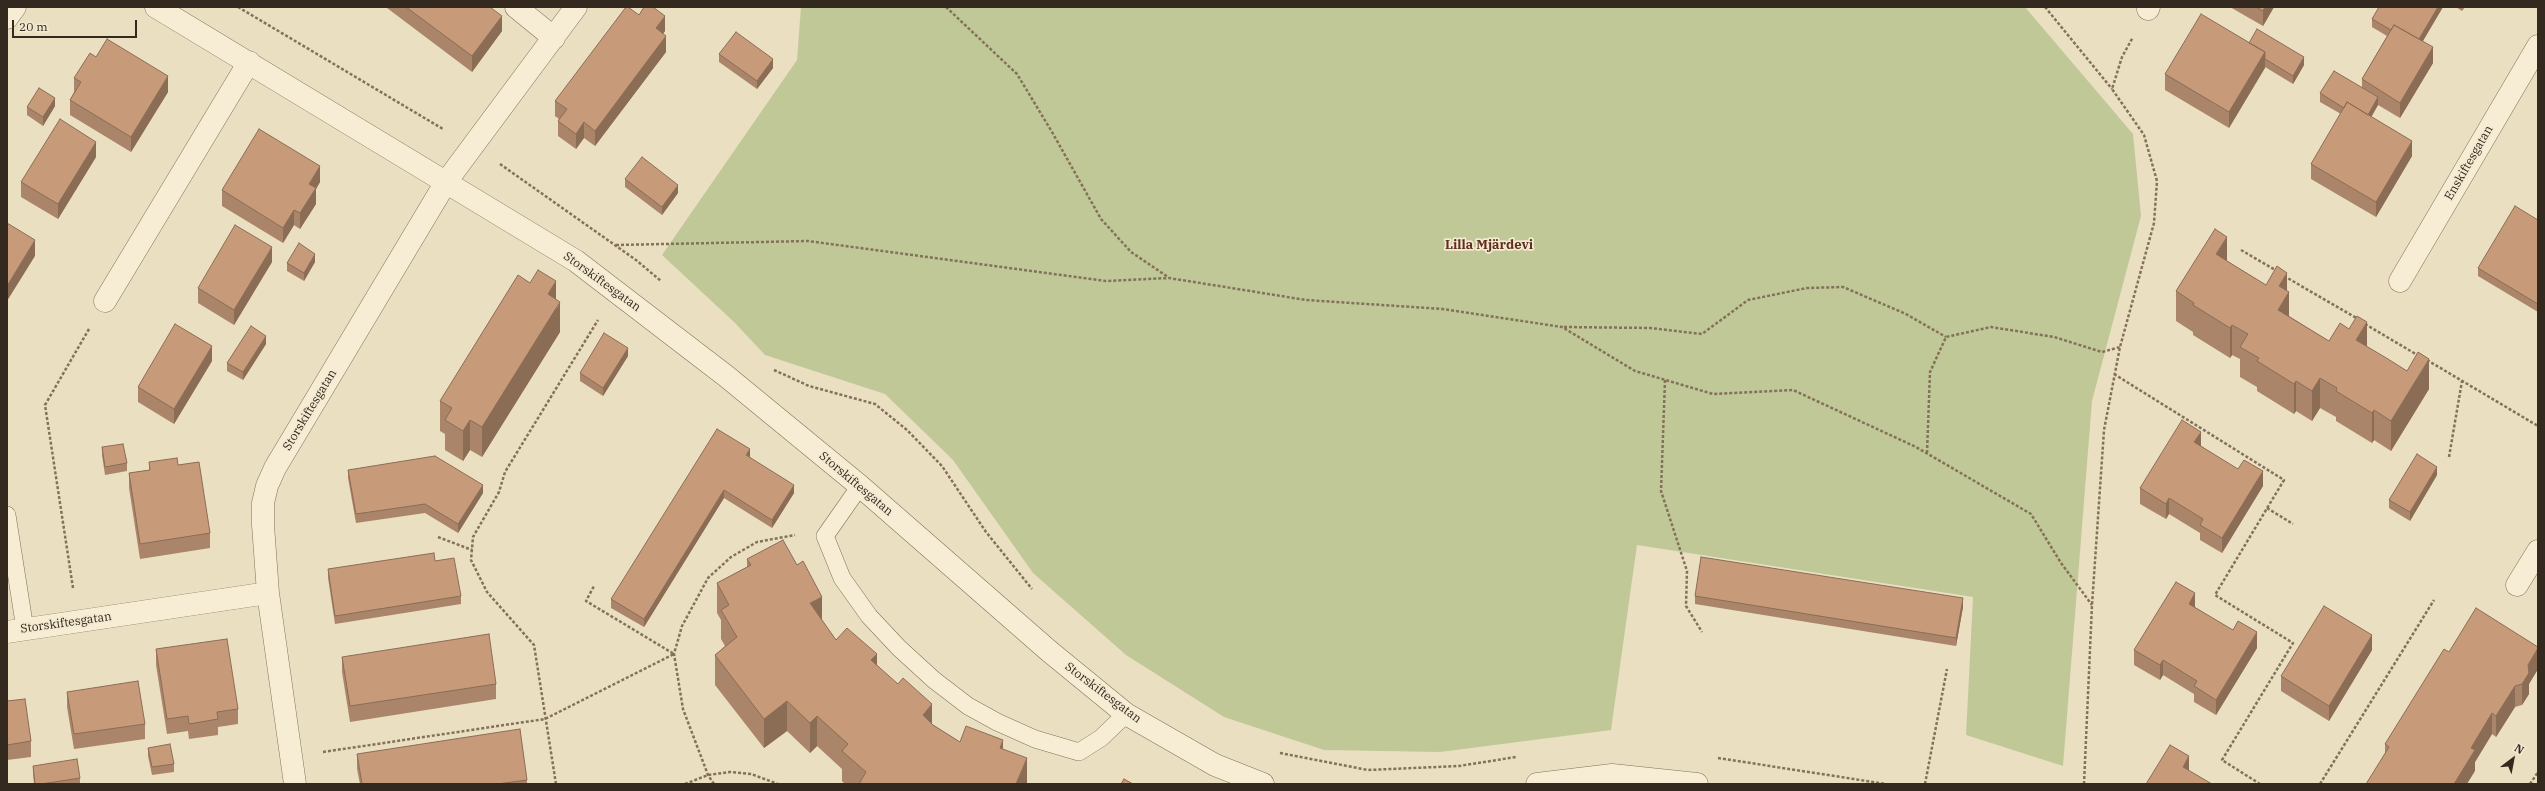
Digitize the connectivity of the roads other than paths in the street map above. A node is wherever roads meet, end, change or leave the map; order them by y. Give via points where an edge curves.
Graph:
1 (15, 7) edge
2 (156, 7) edge
3 (516, 7) edge
4 (576, 7) edge
5 (7, 18) edge
6 (554, 38) junction
7 (2538, 46) edge
8 (248, 62) junction
9 (446, 182) junction
10 (2400, 281) dead end
11 (105, 301) road end
12 (860, 486) junction
13 (7, 515) edge
14 (2538, 551) edge
15 (2517, 585) dead end
16 (268, 593) junction
17 (16, 631) edge
18 (1126, 714) junction
19 (295, 784) edge
20 (1263, 784) edge
21 (1536, 784) edge
22 (1697, 784) edge

1 - 5 street
2 - 8 street, Storskiftesgatan
3 - 6 street
4 - 6 street, Storskiftesgatan
6 - 9 street, Storskiftesgatan
7 - 10 street, Enskiftesgatan
8 - 9 street, Storskiftesgatan
8 - 11 street
9 - 12 street, Storskiftesgatan via 576,261 616,290
9 - 16 street, Storskiftesgatan via 275,468 267,486 263,503 263,525
12 - 18 street, Storskiftesgatan via 1043,646
12 - 18 lane via 826,536 842,578 868,616 898,648 968,706 1035,738 1079,752 1100,738
13 - 17 lane
14 - 15 street
16 - 17 street, Storskiftesgatan
16 - 19 street, Storskiftesgatan
18 - 20 street, Storskiftesgatan via 1215,765
21 - 22 street via 1612,775

